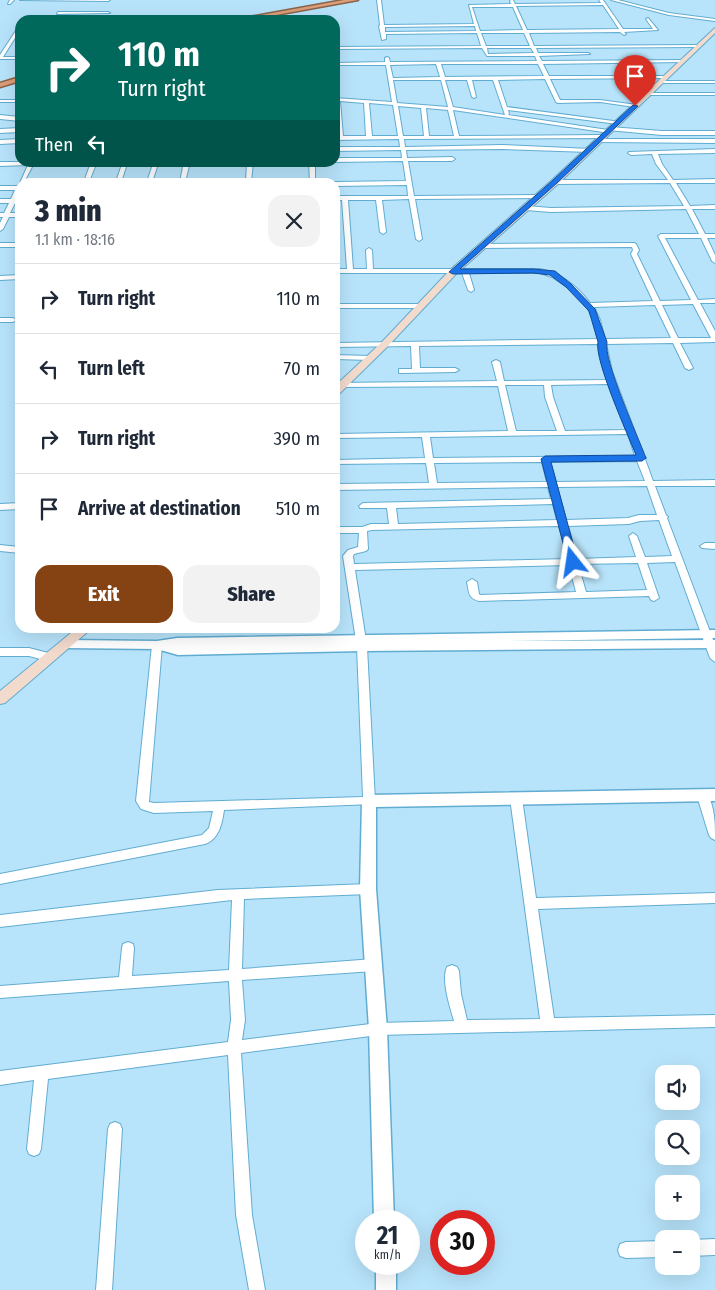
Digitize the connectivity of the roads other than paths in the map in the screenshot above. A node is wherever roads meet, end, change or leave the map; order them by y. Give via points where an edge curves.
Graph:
1 (22, 0) edge
2 (108, 0) edge
3 (114, 0) edge
4 (342, 0) edge
5 (355, 0) edge
6 (379, 0) edge
7 (468, 0) edge
8 (615, 0) edge
9 (543, 2) edge
10 (602, 2) edge
11 (513, 3) edge
12 (470, 6) junction
13 (58, 13) dead end
14 (108, 13) joint
15 (254, 15) edge
16 (266, 15) edge
17 (648, 19) dead end
18 (715, 20) edge
19 (476, 25) junction
20 (381, 26) junction
21 (715, 30) edge
22 (575, 31) junction
23 (599, 31) junction
24 (622, 31) junction
25 (479, 32) junction
26 (527, 32) junction
27 (383, 33) junction
28 (15, 35) edge
29 (632, 45) junction
30 (533, 46) junction
31 (583, 46) junction
32 (607, 46) junction
33 (698, 46) junction
34 (0, 47) edge
35 (7, 47) junction
36 (484, 47) junction
37 (340, 48) edge
38 (385, 48) junction
39 (537, 54) junction
40 (588, 54) junction
41 (486, 55) junction
42 (0, 58) edge
43 (15, 58) edge
44 (617, 61) junction
45 (682, 61) junction
46 (489, 62) junction
47 (541, 62) junction
48 (593, 62) junction
49 (388, 63) junction
50 (438, 63) junction
51 (340, 64) edge
52 (628, 77) junction
53 (15, 78) edge
54 (548, 78) junction
55 (442, 79) junction
56 (469, 79) junction
57 (495, 79) junction
58 (663, 79) junction
59 (390, 80) junction
60 (715, 82) edge
61 (0, 83) edge
62 (647, 94) junction
63 (715, 94) edge
64 (474, 97) dead end
65 (340, 100) edge
66 (3, 101) edge
67 (366, 102) junction
68 (394, 105) junction
69 (539, 105) dead end
70 (423, 106) junction
71 (635, 106) junction
72 (506, 107) junction
73 (450, 108) junction
74 (0, 110) edge
75 (508, 115) junction
76 (0, 117) edge
77 (15, 118) edge
78 (618, 122) junction
79 (15, 130) edge
80 (0, 131) edge
81 (704, 133) junction
82 (715, 133) edge
83 (605, 135) junction
84 (400, 137) junction
85 (427, 137) junction
86 (457, 137) junction
87 (340, 138) edge
88 (369, 138) junction
89 (15, 141) edge
90 (712, 141) edge
91 (0, 142) edge
92 (402, 148) junction
93 (340, 149) edge
94 (589, 150) junction
95 (715, 151) edge
96 (654, 152) junction
97 (631, 153) dead end
98 (452, 159) dead end
99 (340, 160) edge
100 (403, 160) junction
101 (0, 164) edge
102 (15, 164) edge
103 (671, 181) junction
104 (715, 181) edge
105 (555, 182) junction
106 (407, 183) junction
107 (340, 184) edge
108 (15, 186) edge
109 (0, 188) edge
110 (379, 197) junction
111 (410, 197) junction
112 (538, 197) junction
113 (340, 198) edge
114 (344, 198) junction
115 (0, 201) edge
116 (15, 201) edge
117 (15, 203) edge
118 (715, 206) edge
119 (686, 207) junction
120 (526, 208) junction
121 (3, 215) edge
122 (0, 229) edge
123 (383, 232) dead end
124 (703, 236) junction
125 (715, 236) edge
126 (418, 239) dead end
127 (0, 245) edge
128 (15, 245) edge
129 (482, 246) junction
130 (369, 250) dead end
131 (715, 261) edge
132 (340, 271) edge
133 (350, 271) junction
134 (370, 272) junction
135 (453, 272) junction
136 (465, 272) junction
137 (15, 277) edge
138 (0, 278) edge
139 (471, 290) dead end
140 (695, 302) junction
141 (715, 302) edge
142 (656, 304) junction
143 (588, 305) junction
144 (340, 306) edge
145 (420, 306) junction
146 (0, 320) edge
147 (13, 320) dead end
148 (715, 339) edge
149 (675, 341) junction
150 (602, 342) junction
151 (384, 344) junction
152 (414, 344) junction
153 (340, 345) edge
154 (340, 357) edge
155 (370, 358) junction
156 (496, 362) dead end
157 (689, 368) dead end
158 (402, 370) dead end
159 (416, 370) junction
160 (455, 370) dead end
161 (547, 382) junction
162 (612, 382) junction
163 (501, 383) junction
164 (340, 386) edge
165 (340, 388) edge
166 (632, 432) junction
167 (562, 433) junction
168 (513, 434) junction
169 (426, 435) junction
170 (340, 436) edge
171 (642, 458) junction
172 (545, 459) junction
173 (429, 461) junction
174 (340, 462) edge
175 (552, 483) junction
176 (652, 483) junction
177 (715, 483) edge
178 (432, 485) junction
179 (340, 487) edge
180 (557, 501) junction
181 (15, 506) edge
182 (363, 506) dead end
183 (391, 506) junction
184 (0, 507) edge
185 (664, 517) junction
186 (563, 524) junction
187 (394, 526) junction
188 (340, 530) edge
189 (363, 530) junction
190 (633, 536) dead end
191 (705, 546) dead end
192 (715, 546) edge
193 (0, 548) edge
194 (15, 550) edge
195 (679, 559) junction
196 (641, 560) junction
197 (573, 562) junction
198 (349, 567) junction
199 (472, 582) dead end
200 (582, 595) junction
201 (79, 633) edge
202 (712, 639) edge
203 (361, 642) junction
204 (66, 644) junction
205 (157, 645) junction
206 (0, 652) edge
207 (48, 657) junction
208 (715, 658) edge
209 (0, 699) edge
210 (709, 795) edge
211 (516, 798) junction
212 (369, 801) junction
213 (219, 806) junction
214 (715, 835) edge
215 (0, 879) edge
216 (368, 889) junction
217 (238, 895) junction
218 (715, 898) edge
219 (532, 904) junction
220 (0, 921) edge
221 (128, 948) dead end
222 (374, 965) junction
223 (452, 971) dead end
224 (235, 974) junction
225 (125, 982) junction
226 (0, 992) edge
227 (715, 1021) edge
228 (548, 1026) junction
229 (462, 1027) junction
230 (378, 1029) junction
231 (234, 1046) junction
232 (42, 1072) junction
233 (0, 1078) edge
234 (115, 1129) dead end
235 (34, 1149) dead end
236 (384, 1210) edge
237 (700, 1248) edge
238 (715, 1248) edge
239 (655, 1249) edge
240 (626, 1250) dead end
241 (386, 1275) edge
242 (104, 1290) edge
243 (257, 1290) edge
244 (386, 1290) edge

1 - 2 street
3 - 14 street
4 - 15 highway
5 - 16 highway
6 - 20 street
7 - 12 street
8 - 18 street via 669,14
9 - 10 street
9 - 11 street
10 - 24 street
11 - 12 street
11 - 26 street
12 - 19 street
13 - 14 street
17 - 24 street via 657,30
19 - 20 street
19 - 25 street
20 - 27 street
21 - 33 main road
22 - 23 street
22 - 26 street
22 - 31 street
23 - 24 street
23 - 32 street
24 - 29 street
25 - 26 street
25 - 27 street
25 - 36 street
26 - 30 street
27 - 38 street
28 - 35 street
29 - 32 street
29 - 33 street
30 - 31 street
30 - 36 street
30 - 39 street
31 - 32 street
31 - 40 street
32 - 44 street
33 - 45 main road
34 - 35 street
35 - 42 street
36 - 38 street
36 - 41 street
37 - 38 street
38 - 49 street
39 - 40 street
39 - 41 street
39 - 47 street
40 - 48 street
41 - 46 street
42 - 43 street
44 - 45 street
44 - 48 street
44 - 52 street
45 - 58 main road
46 - 47 street
46 - 50 street
47 - 48 street
47 - 54 street
49 - 50 street
49 - 51 street
49 - 59 street
50 - 55 street
52 - 54 street
52 - 58 street
53 - 61 highway
54 - 57 street
54 - 71 street via 557,103 600,101
55 - 56 street
55 - 59 street
55 - 73 street
56 - 57 street
56 - 64 street
57 - 72 street
58 - 60 street
58 - 62 main road
59 - 68 street
62 - 63 street
62 - 71 main road
65 - 67 street
66 - 74 street
67 - 68 street
67 - 88 street
68 - 70 street
68 - 84 street
69 - 72 street
70 - 73 street
70 - 85 street
71 - 78 main road
72 - 75 street
72 - 78 street
73 - 75 street
73 - 86 street
75 - 83 street
76 - 77 street
78 - 83 main road
79 - 80 street
81 - 82 street
81 - 83 street
81 - 90 street
83 - 86 street
83 - 90 street
83 - 94 main road
84 - 85 street
84 - 88 street
84 - 92 street
85 - 86 street
87 - 88 street
89 - 91 street
90 - 95 street
92 - 93 street
92 - 94 street
92 - 100 street
94 - 105 main road
95 - 96 street
96 - 97 street
96 - 103 street
98 - 100 street
99 - 100 street
100 - 106 street
101 - 102 street
103 - 104 street
103 - 105 street
103 - 119 street
105 - 112 main road
106 - 107 street
106 - 111 street
108 - 109 street
110 - 111 street
110 - 114 street
110 - 123 street
111 - 112 street
111 - 126 street
112 - 120 main road
113 - 114 street
114 - 133 street
115 - 116 street
117 - 121 street
118 - 119 street
119 - 120 street
119 - 124 street
120 - 129 main road
121 - 122 street
124 - 125 street
124 - 131 street
124 - 140 street via 661,236
127 - 128 street
129 - 135 main road
129 - 142 street via 634,245 634,254
130 - 134 street
132 - 133 street
133 - 134 street
134 - 135 street
135 - 136 street
135 - 145 main road
136 - 139 street
136 - 143 street via 552,273
137 - 138 street
140 - 141 street
140 - 142 street
140 - 148 street
142 - 143 street
142 - 149 street
143 - 150 street
144 - 145 street
145 - 151 main road
146 - 147 street
148 - 149 street
149 - 150 street
149 - 157 street
150 - 152 street
150 - 162 street
151 - 152 street
151 - 153 street
151 - 155 main road
152 - 159 street
154 - 155 street
155 - 164 main road
156 - 163 street
158 - 159 street
159 - 160 street
161 - 162 street
161 - 163 street
161 - 167 street
162 - 166 street
163 - 165 street
163 - 168 street
166 - 167 street
166 - 171 street
167 - 168 street
168 - 169 street
169 - 170 street
169 - 173 street
171 - 172 street
171 - 176 street
172 - 173 street
172 - 175 street
173 - 174 street
173 - 178 street
175 - 176 street
175 - 178 street
175 - 180 street
176 - 177 street
176 - 185 street
178 - 179 street
180 - 183 street
180 - 186 street
181 - 184 street
182 - 183 street
183 - 187 street
185 - 186 street
185 - 195 street
186 - 187 street
186 - 197 street
187 - 189 street
188 - 189 street
189 - 198 street via 363,549 349,553
190 - 196 street
191 - 192 street
193 - 194 street
195 - 196 street
195 - 202 street
196 - 197 street
196 - 200 street via 653,596
197 - 198 street
197 - 200 street
198 - 203 street
199 - 200 street via 474,596 479,598
201 - 204 main road
202 - 203 street
202 - 208 street
203 - 205 street via 178,651
203 - 212 street
204 - 205 street
204 - 207 main road
205 - 213 street via 143,804 154,808
206 - 207 street via 29,652
207 - 209 main road
210 - 211 street
210 - 214 street
211 - 212 street
211 - 219 street
212 - 213 street
212 - 216 street
213 - 215 street via 213,833 201,840
216 - 217 street
216 - 222 street
217 - 220 street
217 - 224 street
218 - 219 street
219 - 228 street
221 - 225 street
222 - 224 street
222 - 230 street
223 - 229 street
224 - 225 street
224 - 231 street via 238,1020
225 - 226 street
227 - 228 street
228 - 229 street
229 - 230 street
230 - 231 street
230 - 236 street
231 - 232 street
231 - 243 street via 244,1215
232 - 233 street
232 - 235 street
234 - 242 street
237 - 238 street
239 - 240 street
241 - 244 street

